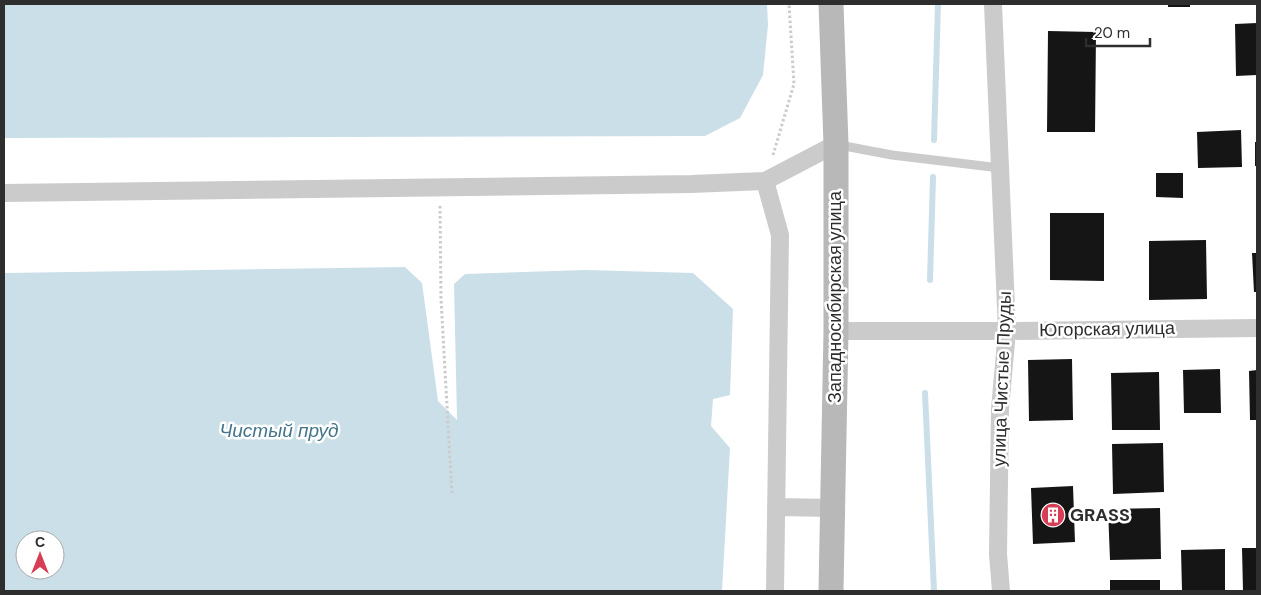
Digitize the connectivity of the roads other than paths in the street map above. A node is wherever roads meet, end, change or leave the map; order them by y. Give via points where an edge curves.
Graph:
1 (831, 4) edge
2 (993, 4) edge
3 (836, 144) junction
4 (1000, 168) junction
5 (765, 181) junction
6 (4, 193) edge
7 (1257, 328) edge
8 (836, 331) junction
9 (1007, 331) junction
10 (776, 507) junction
11 (833, 508) junction
12 (775, 591) edge
13 (832, 591) edge
14 (1000, 591) edge

1 - 3 main road, Западносибирская улица
2 - 4 street, улица Чистые Пруды
3 - 4 lane via 892,155
3 - 5 street
3 - 8 main road, Западносибирская улица
4 - 9 street, улица Чистые Пруды
5 - 6 street
5 - 10 street via 780,235
7 - 9 street, Югорская улица
8 - 9 street, Югорская улица
8 - 11 main road, Западносибирская улица
9 - 14 street, улица Чистые Пруды via 1000,409
10 - 11 street
10 - 12 street
11 - 13 main road, Западносибирская улица

